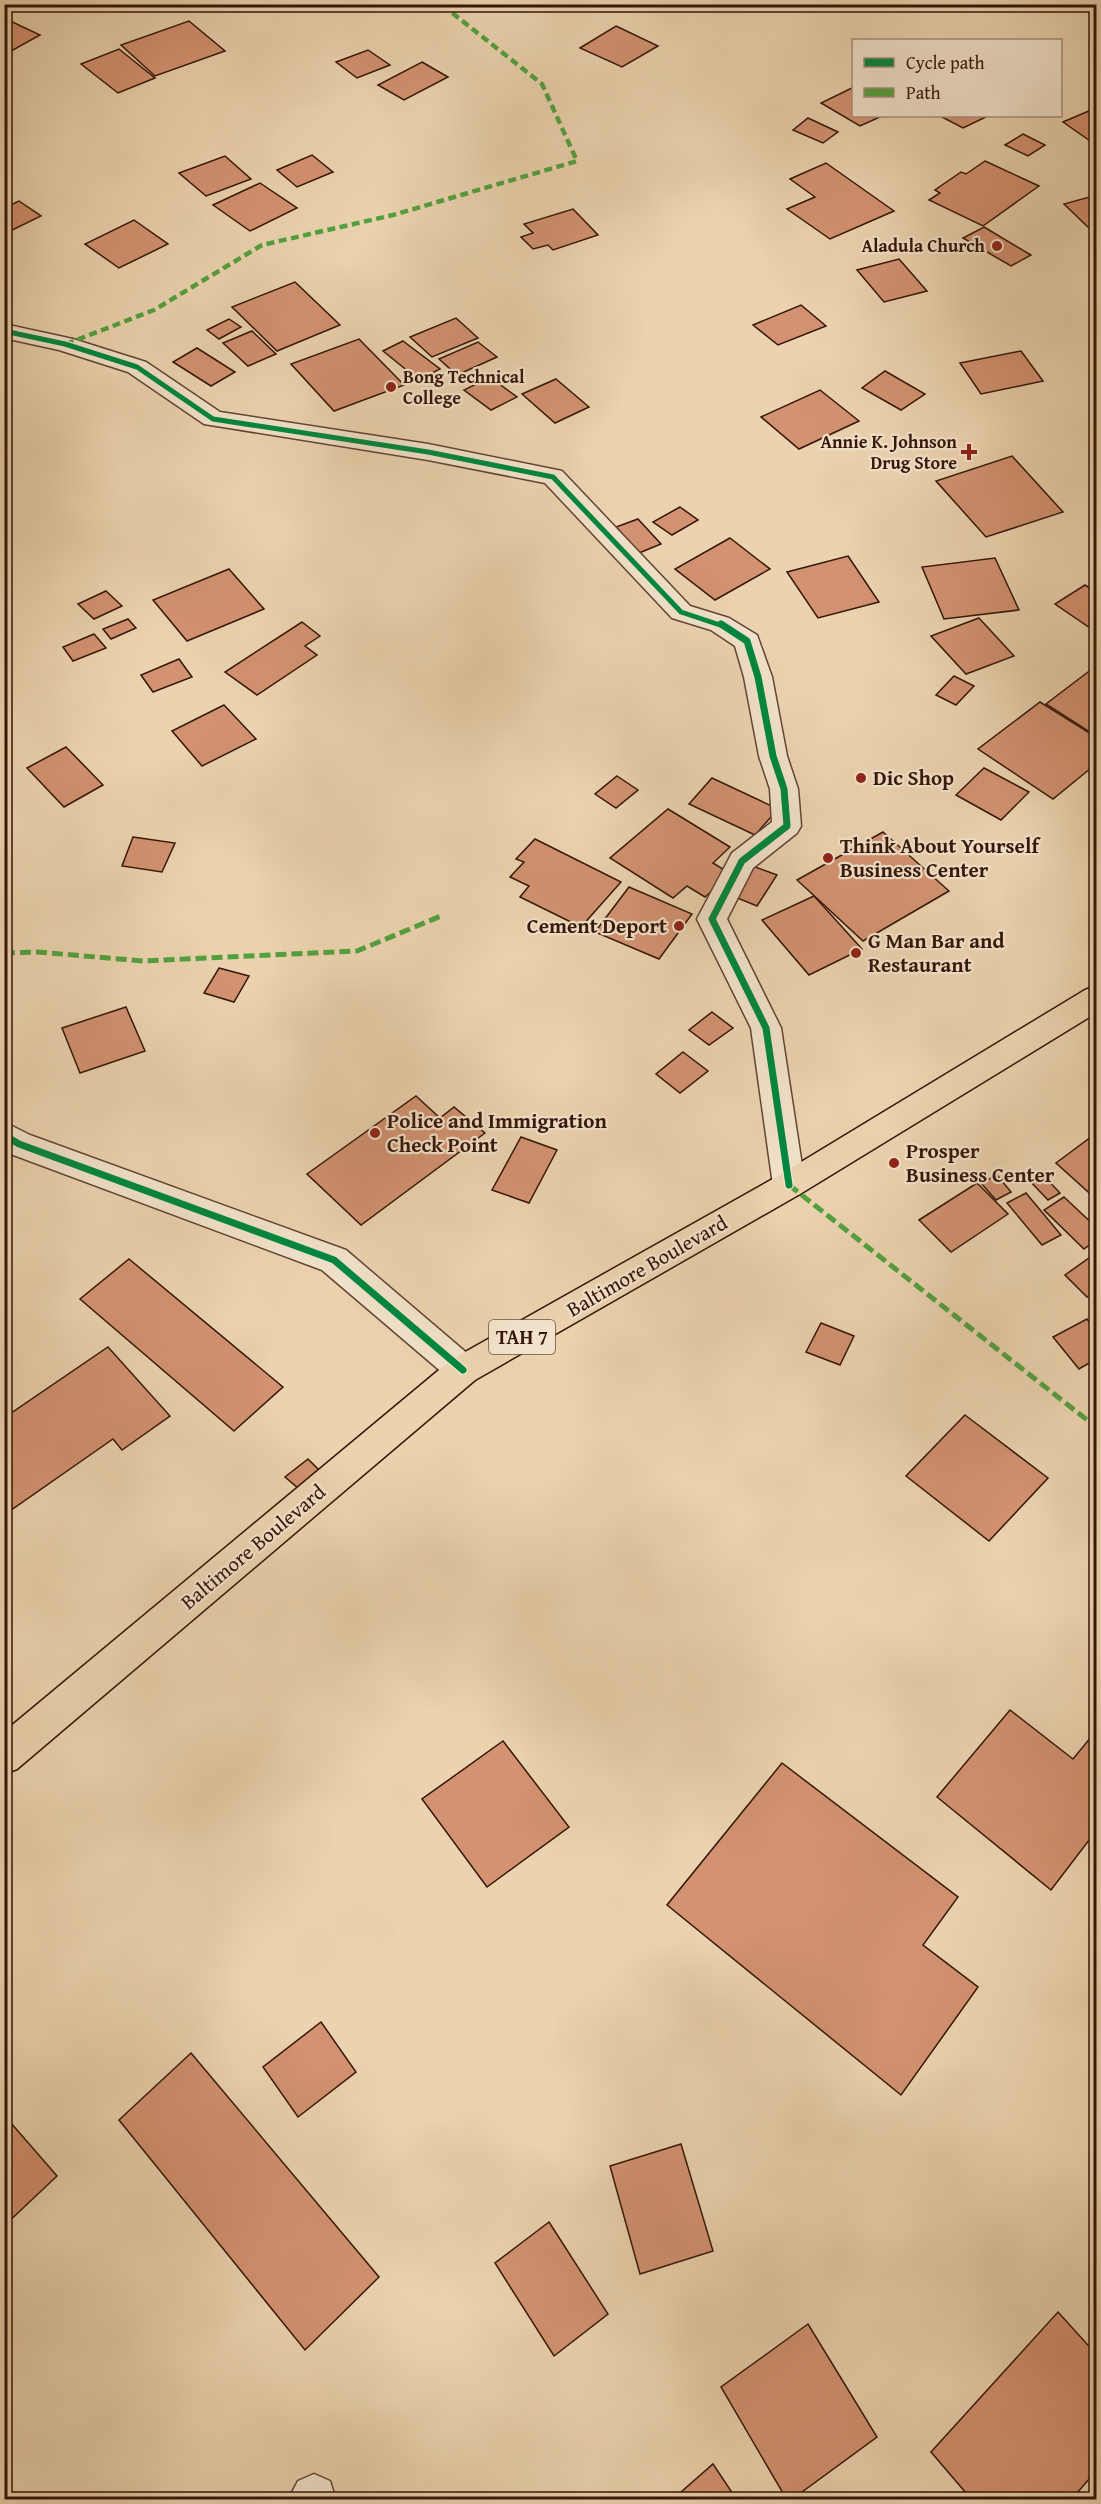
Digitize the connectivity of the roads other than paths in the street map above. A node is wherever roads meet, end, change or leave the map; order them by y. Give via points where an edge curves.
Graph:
1 (4, 331) edge
2 (1096, 998) edge
3 (4, 1135) edge
4 (789, 1185) junction
5 (463, 1370) junction
6 (4, 1756) edge

1 - 4 street via 65,344 137,367 213,419 428,452 553,477 681,612 720,624 747,640 784,789 787,826 742,861 712,919 766,1028
2 - 4 highway, Baltimore Boulevard / TAH 7
3 - 5 street via 19,1144 334,1260
4 - 5 highway, Baltimore Boulevard / TAH 7
5 - 6 highway, Baltimore Boulevard / TAH 7

